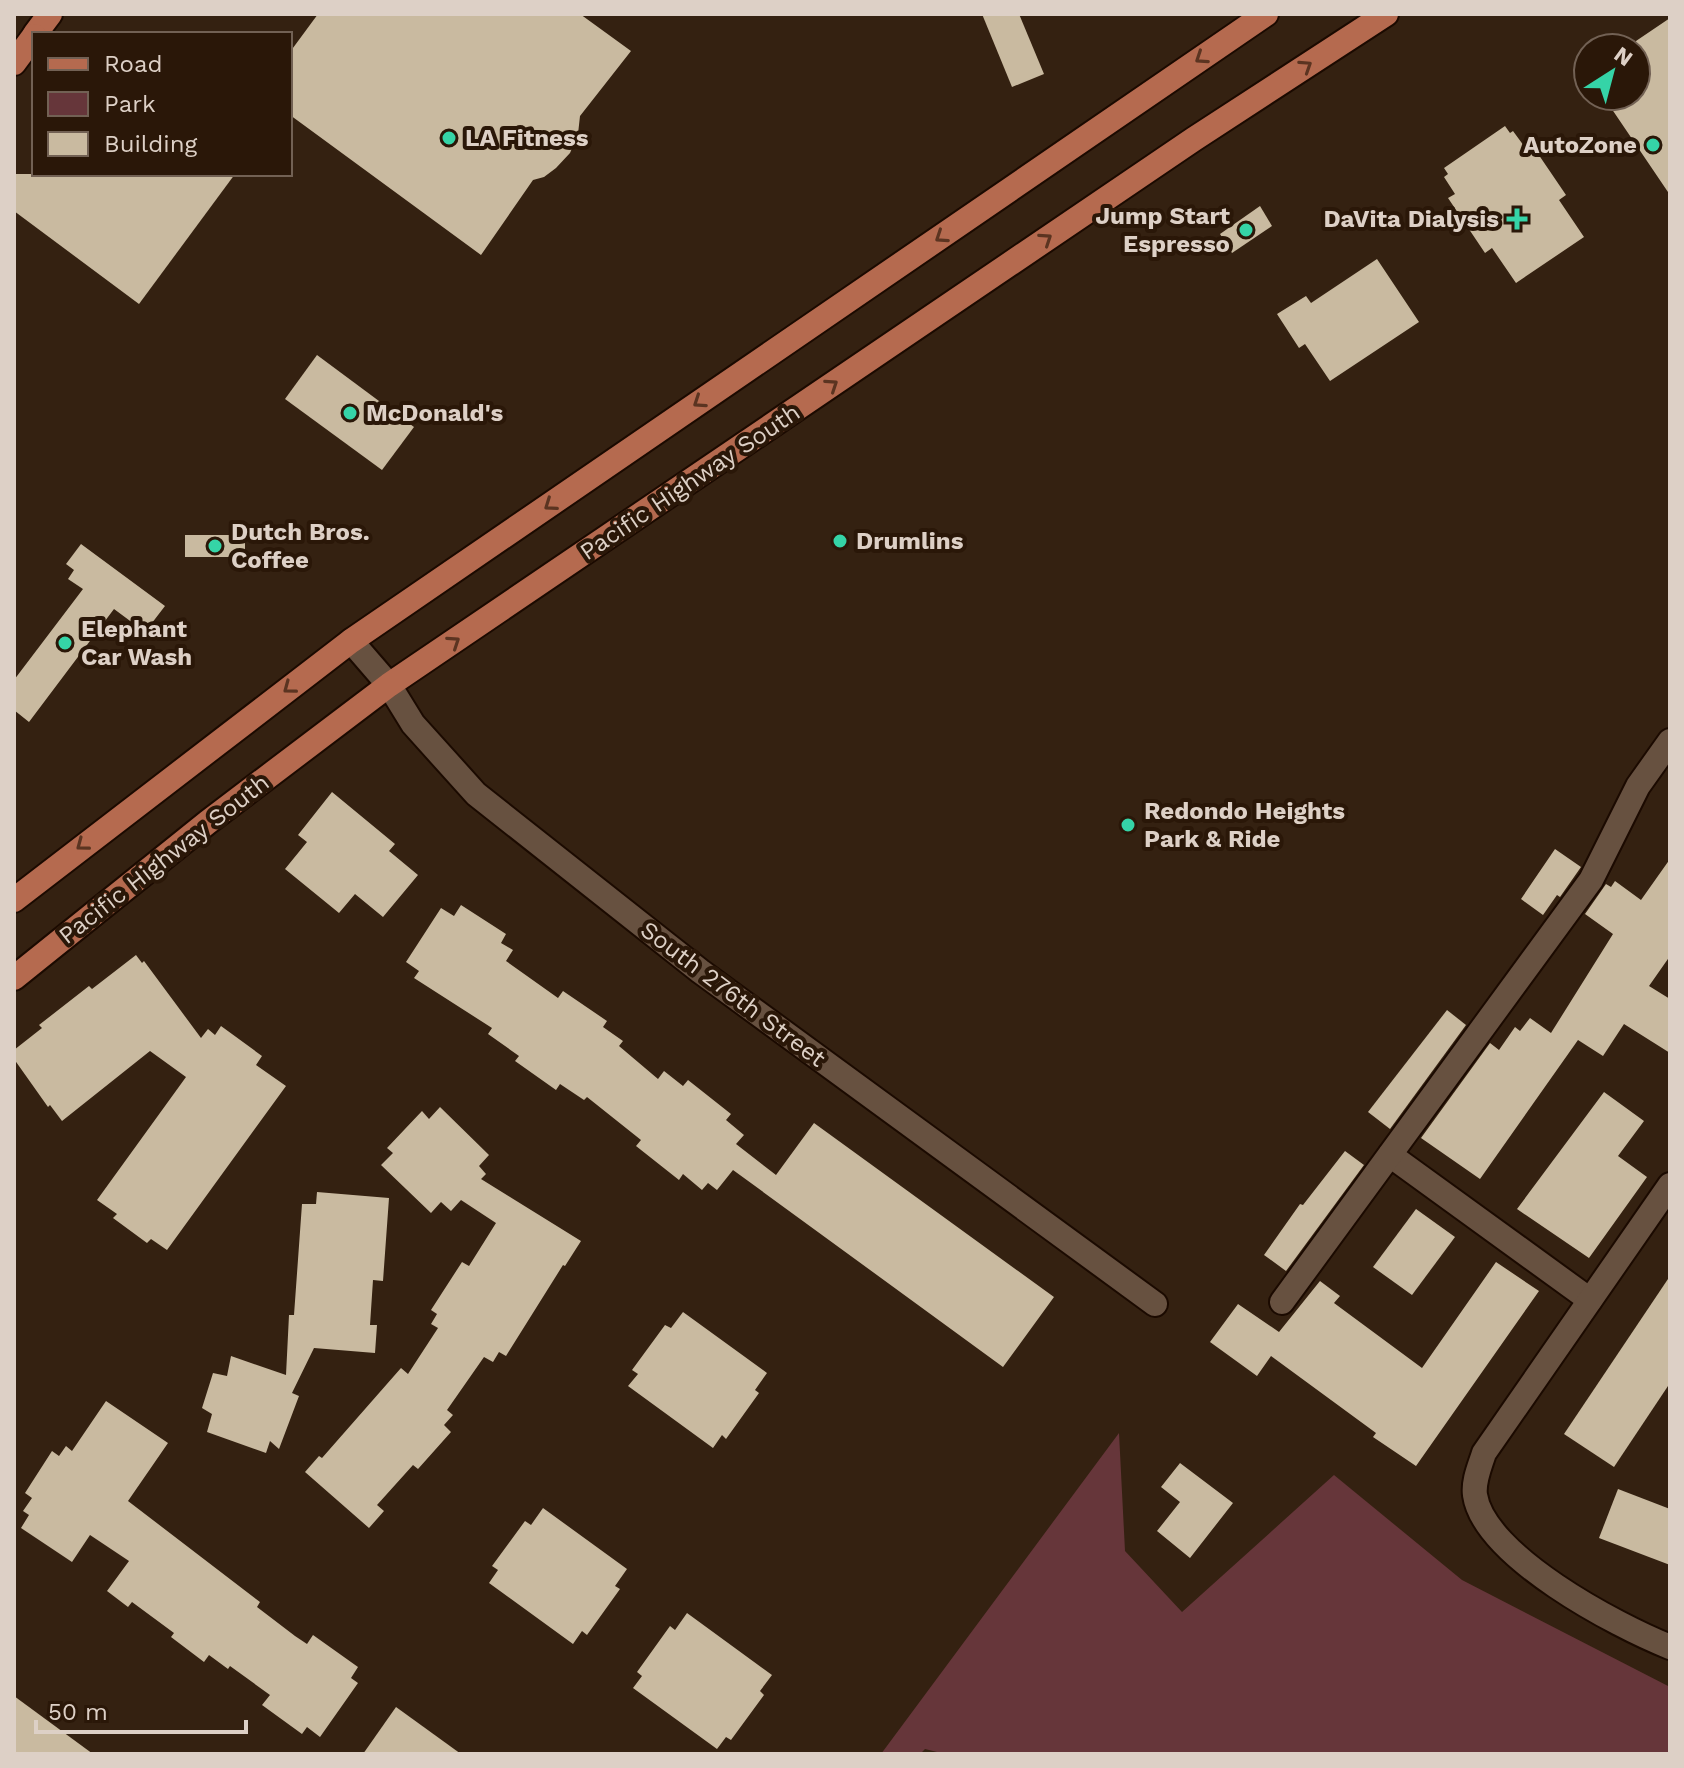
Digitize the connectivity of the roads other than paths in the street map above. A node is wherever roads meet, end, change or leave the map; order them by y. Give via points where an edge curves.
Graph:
1 (50, 14) edge
2 (1266, 14) edge
3 (1386, 14) edge
4 (37, 32) edge
5 (32, 39) edge
6 (14, 63) edge
7 (351, 641) junction
8 (389, 685) junction
9 (1670, 741) edge
10 (20, 887) edge
11 (14, 978) edge
12 (1390, 1155) junction
13 (1670, 1185) edge
14 (1590, 1300) junction
15 (1282, 1302) dead end
16 (1155, 1304) dead end
17 (1670, 1647) edge

1 - 4 main road
2 -> 7 main road
8 -> 3 main road, Pacific Highway South
5 - 6 main road
7 - 8 street, South 276th Street
7 -> 10 main road
8 - 11 main road, Pacific Highway South
8 - 16 street, South 276th Street via 413,724 476,794 700,971
9 - 12 street via 1638,786 1591,880
12 - 14 street
12 - 15 street
13 - 14 street
14 - 17 street via 1484,1453 1474,1494 1496,1535 1550,1581 1600,1614

